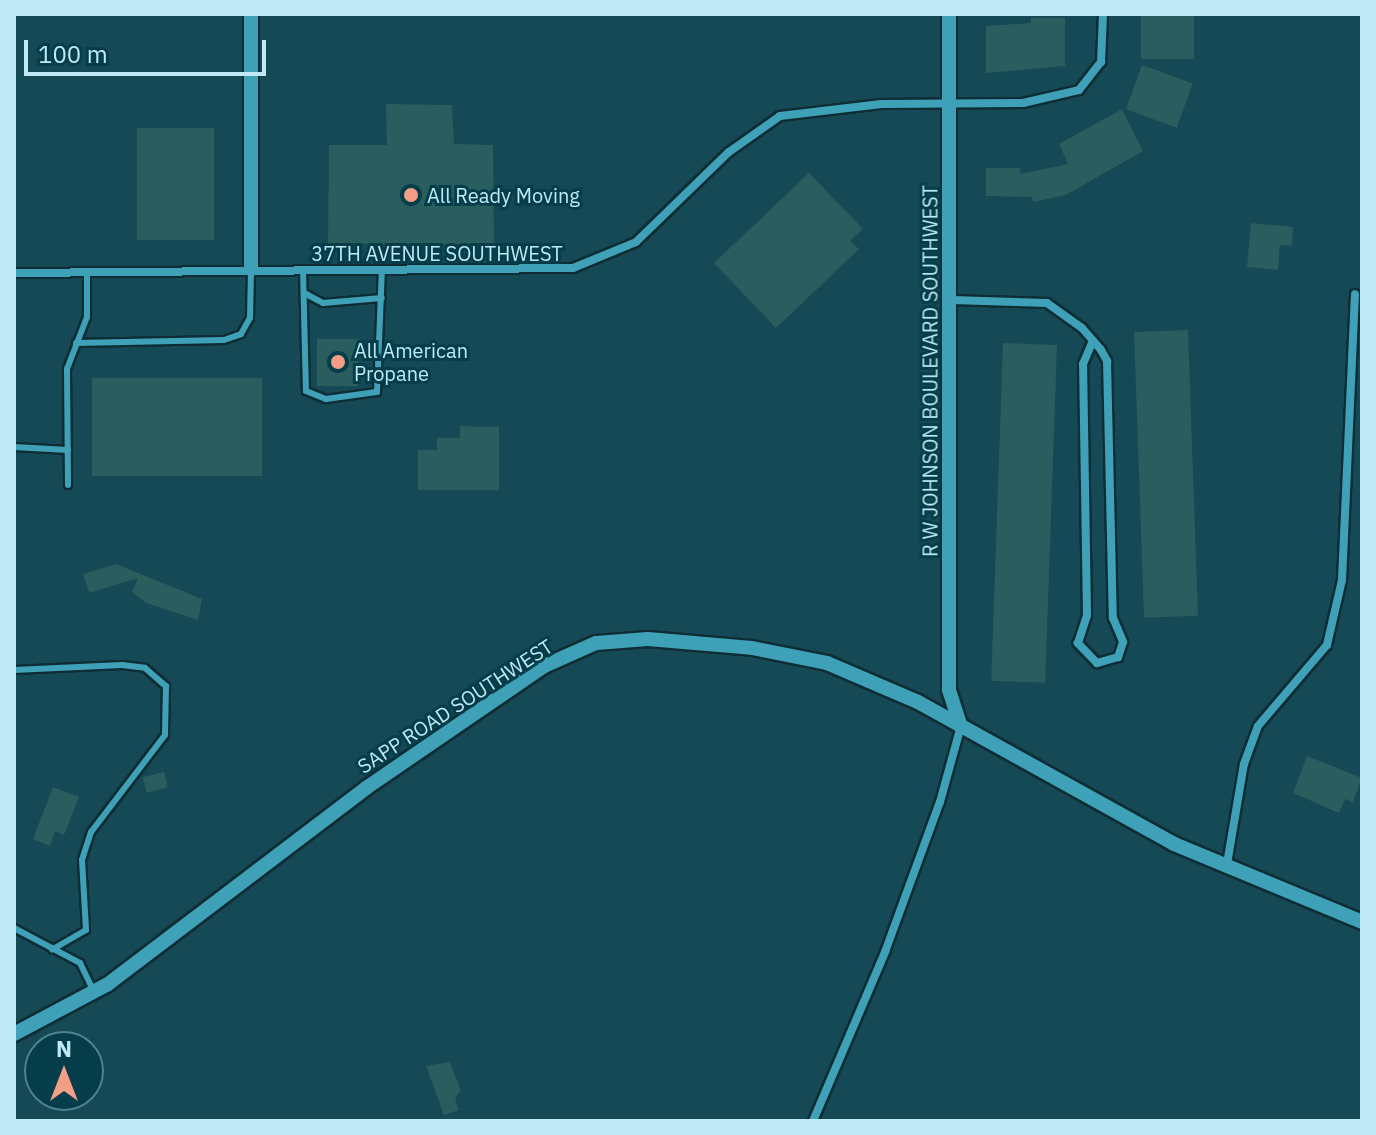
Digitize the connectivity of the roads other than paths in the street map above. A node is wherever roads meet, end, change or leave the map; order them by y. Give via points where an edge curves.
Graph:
1 (251, 14) edge
2 (949, 14) edge
3 (1103, 14) edge
4 (949, 102) junction
5 (251, 269) junction
6 (382, 269) junction
7 (303, 270) junction
8 (14, 273) edge
9 (87, 273) junction
10 (306, 294) junction
11 (1355, 294) dead end
12 (382, 298) junction
13 (952, 300) junction
14 (1093, 341) junction
15 (76, 343) junction
16 (14, 447) edge
17 (68, 450) junction
18 (68, 485) dead end
19 (14, 670) edge
20 (961, 726) junction
21 (1227, 864) junction
22 (1362, 922) edge
23 (14, 928) edge
24 (52, 950) junction
25 (94, 992) junction
26 (14, 1034) edge
27 (813, 1121) edge

1 - 5 street
2 - 4 street, R W JOHNSON BOULEVARD SOUTHWEST
3 - 4 street, 37TH AVENUE SOUTHWEST via 1101,62 1079,90 1023,103
4 - 6 street, 37TH AVENUE SOUTHWEST via 821,107 780,116 729,152 636,242 593,264 552,270
4 - 13 street, R W JOHNSON BOULEVARD SOUTHWEST
5 - 7 street, 37TH AVENUE SOUTHWEST
5 - 9 street, 37TH AVENUE SOUTHWEST
5 - 15 lane via 250,318 241,334 224,340
6 - 7 street, 37TH AVENUE SOUTHWEST
6 - 12 lane
7 - 10 lane
8 - 9 street, 37TH AVENUE SOUTHWEST
9 - 15 lane via 87,317
10 - 12 lane via 323,303
10 - 12 lane via 306,391 326,399 377,392
11 - 21 street via 1342,580 1327,645 1258,726 1244,764
13 - 14 street via 1047,303
13 - 20 street, R W JOHNSON BOULEVARD SOUTHWEST via 949,690
14 - 14 street via 1083,364 1087,615 1078,643 1097,663 1118,657 1123,642 1113,618 1111,378
15 - 17 lane via 67,369
16 - 17 lane
17 - 18 lane
19 - 24 lane via 122,665 145,668 166,686 165,735 91,832 82,860 86,930
20 - 21 street, SAPP ROAD SOUTHWEST via 1174,844
20 - 25 street, SAPP ROAD SOUTHWEST via 827,663 752,648 648,639 596,643 544,666 475,712
20 - 27 street via 940,802 885,952
21 - 22 street, SAPP ROAD SOUTHWEST
23 - 24 lane
24 - 25 lane via 80,963
25 - 26 street, SAPP ROAD SOUTHWEST

